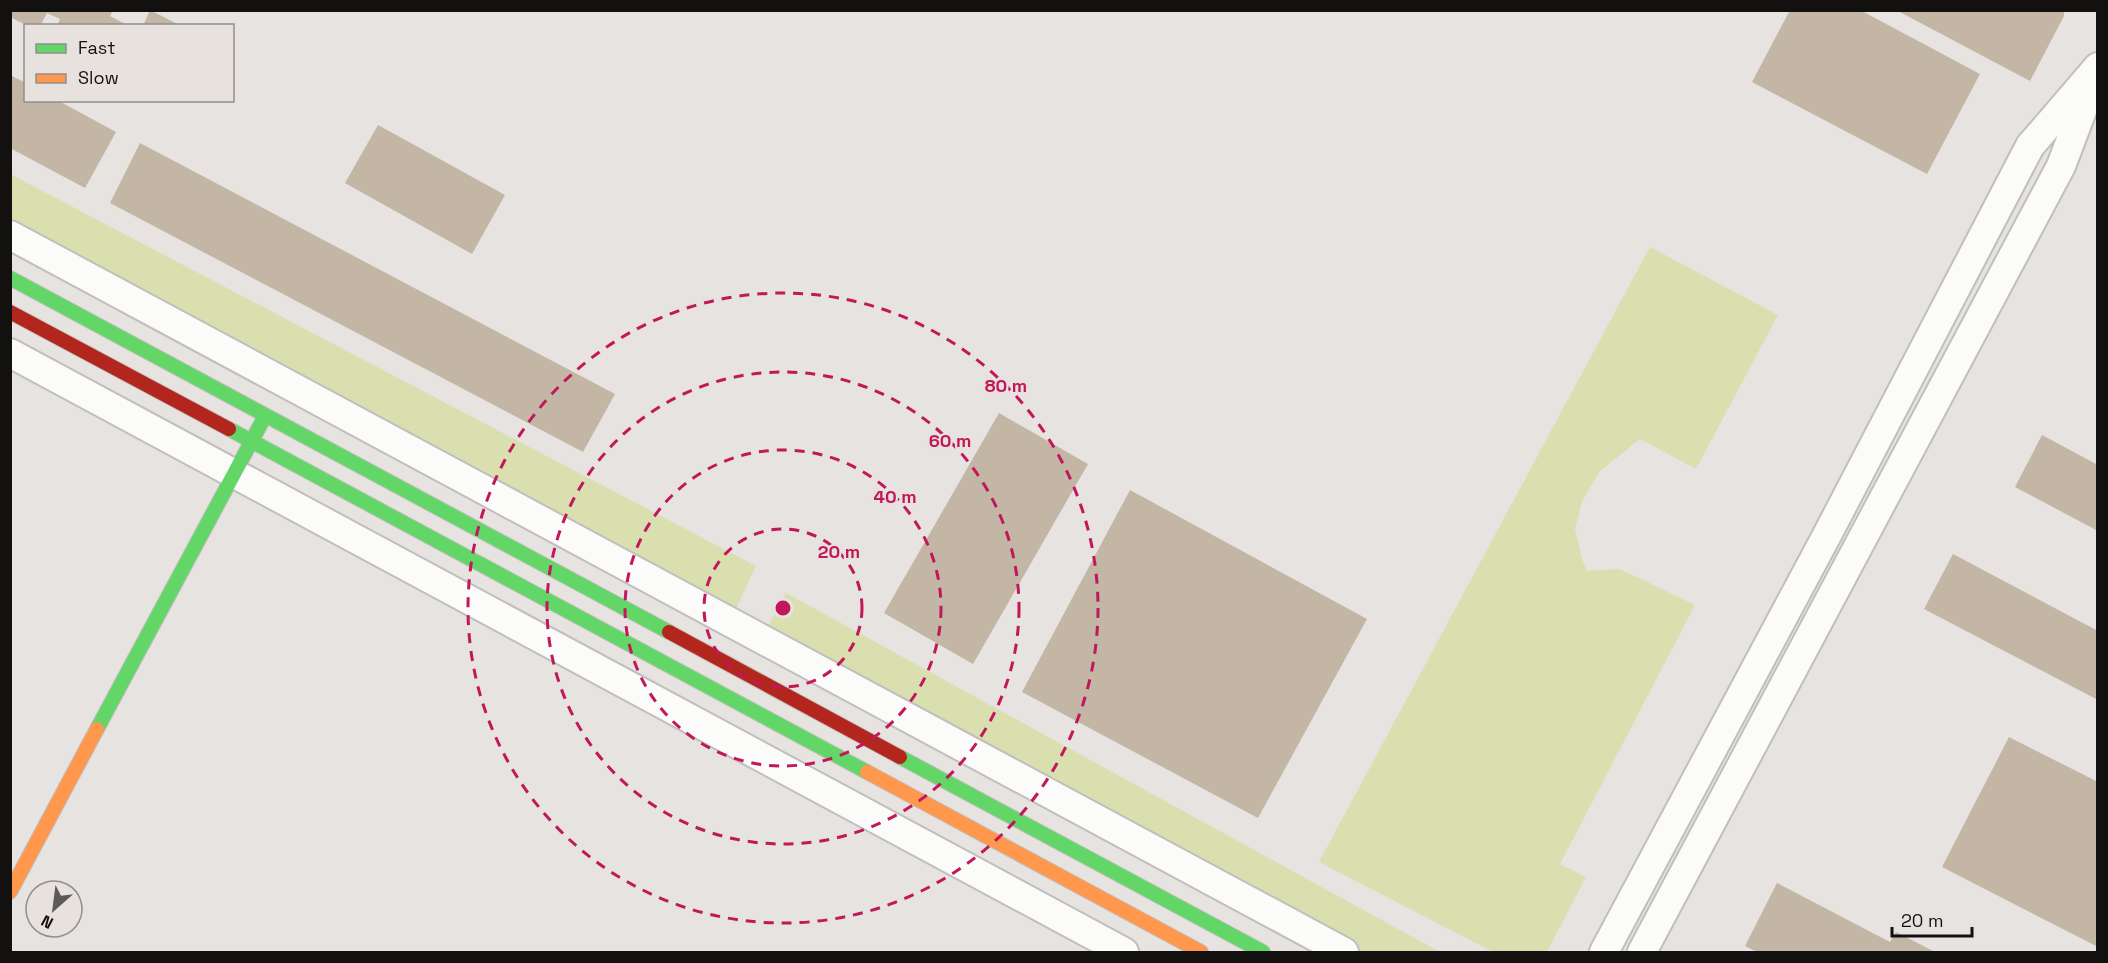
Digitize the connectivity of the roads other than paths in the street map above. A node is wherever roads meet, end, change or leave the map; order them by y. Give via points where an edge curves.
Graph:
1 (2097, 68) edge
2 (10, 235) edge
3 (10, 278) edge
4 (10, 312) edge
5 (10, 353) edge
6 (266, 414) junction
7 (251, 441) junction
8 (234, 473) junction
9 (10, 892) edge
10 (1124, 952) edge
11 (1201, 952) edge
12 (1263, 952) edge
13 (1344, 952) edge
14 (1604, 952) edge
15 (1642, 952) edge

1 - 14 street via 2030,146
1 - 15 street via 2061,166
2 - 13 street
3 - 6 main road
4 - 7 main road
5 - 8 street
6 - 7 main road
6 - 12 main road
7 - 8 main road
7 - 11 main road
8 - 9 main road
8 - 10 street

